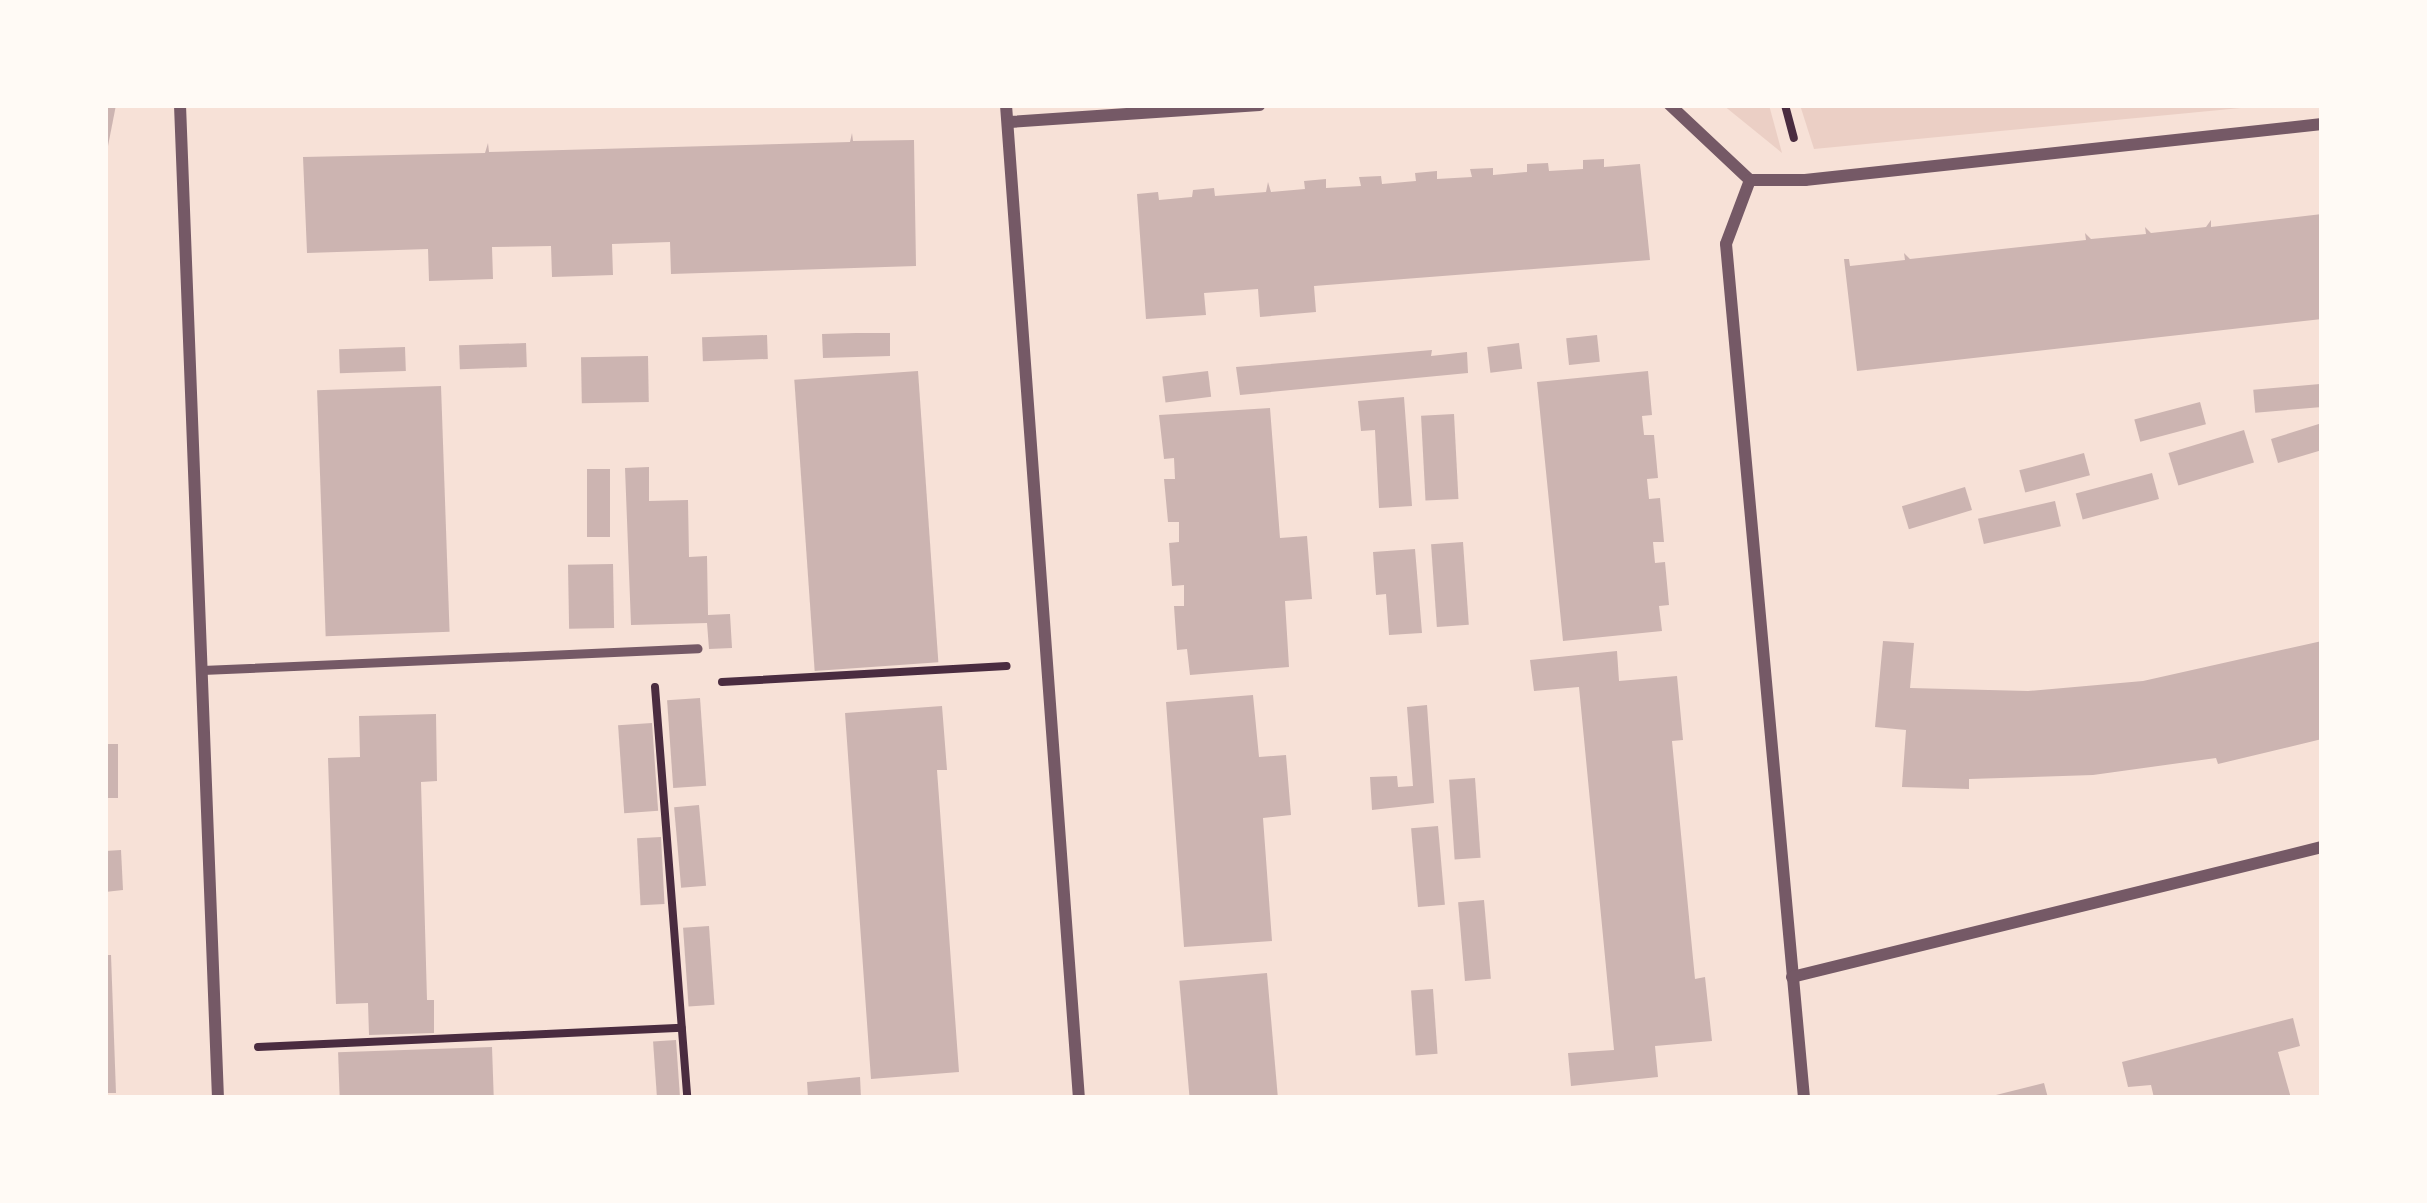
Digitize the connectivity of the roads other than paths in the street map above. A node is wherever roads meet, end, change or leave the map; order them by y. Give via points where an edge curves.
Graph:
1 (180, 105) edge
2 (1006, 105) edge
3 (1259, 105) edge
4 (1670, 105) edge
5 (1010, 122) junction
6 (2322, 124) edge
7 (1750, 180) junction
8 (698, 648) dead end
9 (202, 670) junction
10 (2322, 847) edge
11 (1792, 977) junction
12 (218, 1098) edge
13 (1079, 1098) edge
14 (1804, 1098) edge

1 - 9 street
2 - 5 street
3 - 5 street
4 - 7 street
5 - 13 street
6 - 7 street
7 - 11 street via 1726,244
8 - 9 lane
9 - 12 street
10 - 11 street
11 - 14 street

